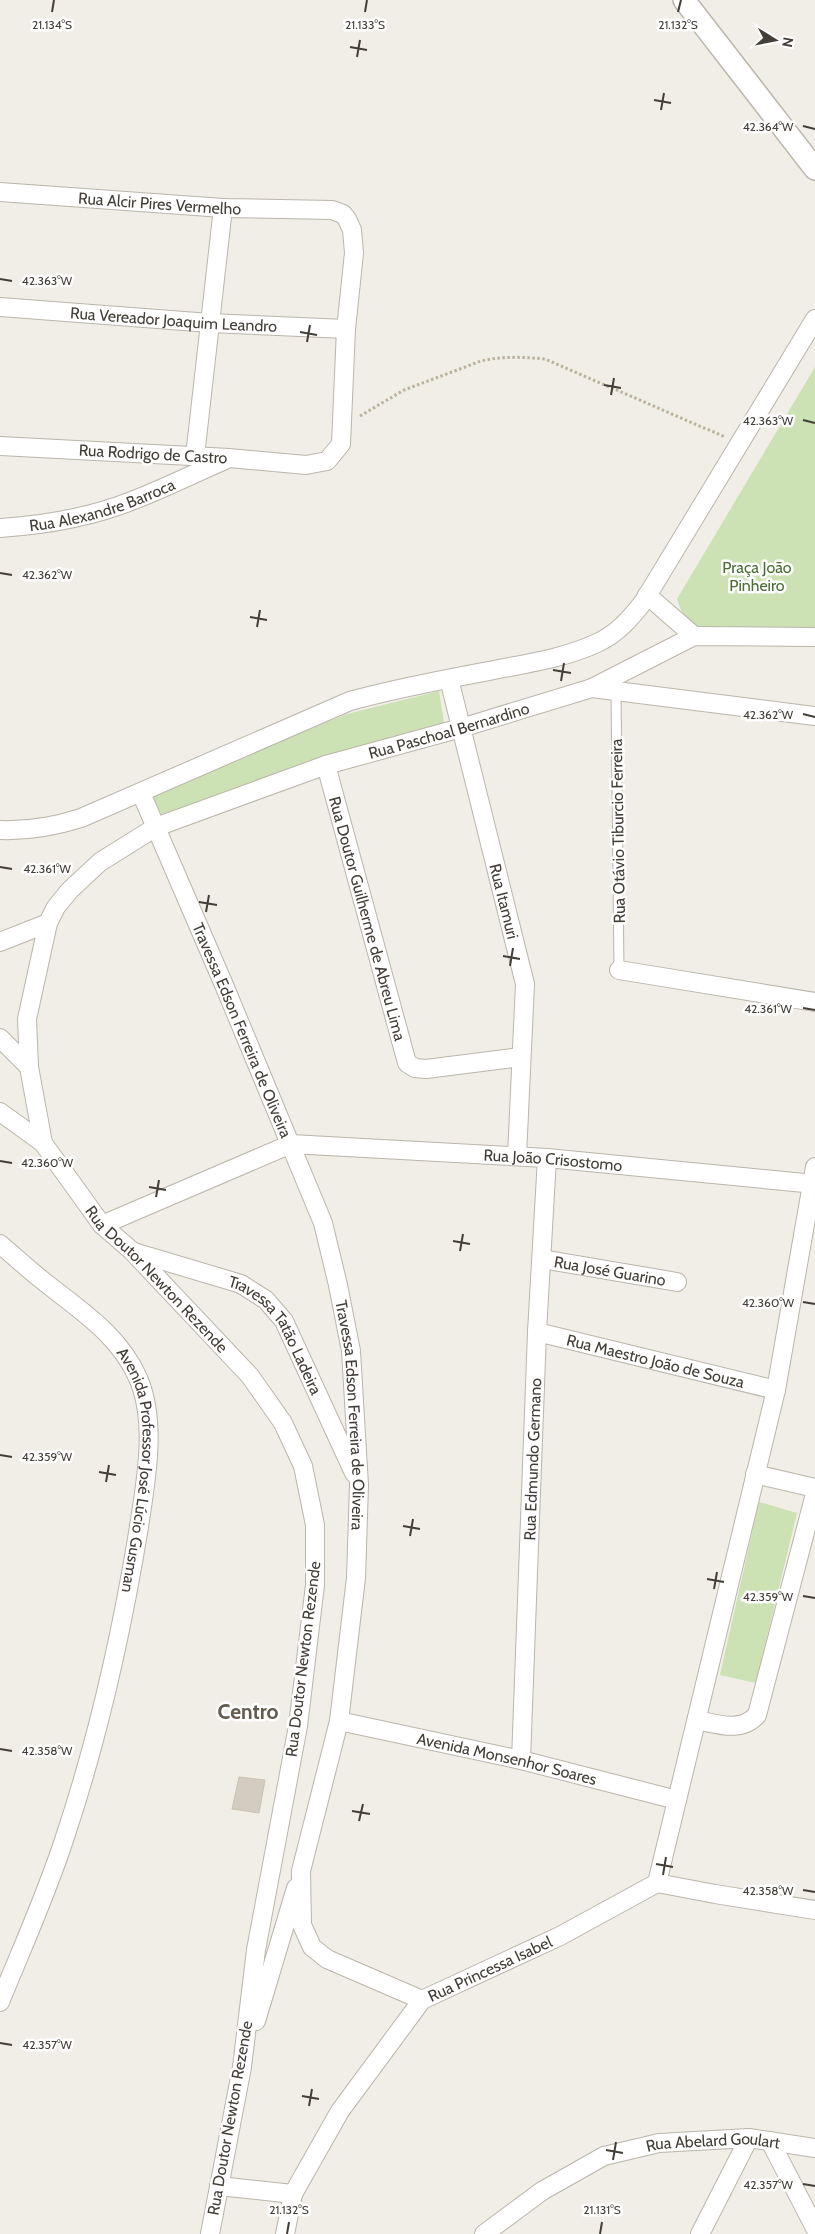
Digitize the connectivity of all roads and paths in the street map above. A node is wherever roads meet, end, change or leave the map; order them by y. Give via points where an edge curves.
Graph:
1 (684, 0) edge
2 (815, 169) edge
3 (0, 192) edge
4 (224, 208) junction
5 (0, 307) edge
6 (815, 320) edge
7 (210, 324) junction
8 (346, 329) junction
9 (342, 426) junction
10 (738, 443) junction
11 (0, 446) edge
12 (195, 456) junction
13 (228, 458) junction
14 (0, 528) edge
15 (647, 596) junction
16 (694, 636) junction
17 (815, 638) edge
18 (449, 679) junction
19 (592, 688) junction
20 (616, 692) junction
21 (815, 716) edge
22 (461, 728) junction
23 (326, 765) junction
24 (141, 793) junction
25 (156, 827) junction
26 (0, 830) edge
27 (48, 923) junction
28 (0, 942) edge
29 (620, 970) joint
30 (815, 1002) edge
31 (0, 1038) edge
32 (521, 1057) junction
33 (29, 1067) junction
34 (0, 1112) edge
35 (43, 1143) junction
36 (291, 1144) junction
37 (517, 1156) junction
38 (547, 1158) junction
39 (814, 1178) edge
40 (102, 1225) junction
41 (0, 1244) edge
42 (132, 1251) junction
43 (542, 1259) junction
44 (677, 1282) dead end
45 (537, 1332) junction
46 (776, 1390) junction
47 (755, 1474) junction
48 (360, 1485) junction
49 (815, 1488) edge
50 (815, 1494) edge
51 (697, 1720) junction
52 (339, 1721) junction
53 (521, 1760) junction
54 (676, 1800) junction
55 (301, 1871) junction
56 (657, 1883) junction
57 (815, 1910) edge
58 (422, 2000) junction
59 (0, 2002) edge
60 (242, 2068) junction
61 (749, 2138) junction
62 (770, 2141) junction
63 (815, 2148) edge
64 (219, 2186) junction
65 (293, 2194) junction
66 (815, 2228) edge
67 (210, 2234) edge
68 (285, 2234) edge
69 (484, 2234) edge
70 (700, 2234) edge

1 - 2 street
3 - 4 street, Rua Alcir Pires Vermelho
4 - 7 street
4 - 8 street, Rua Alcir Pires Vermelho via 332,210 343,214 352,230 354,254
5 - 7 street, Rua Vereador Joaquim Leandro
6 - 10 street
7 - 8 street, Rua Vereador Joaquim Leandro
7 - 12 street
8 - 9 street, Rua Rodrigo de Castro
9 - 10 path via 404,390 486,360 524,358 545,359
9 - 13 street, Rua Rodrigo de Castro via 341,444 327,462 306,465
10 - 15 street
11 - 12 street, Rua Rodrigo de Castro
12 - 13 street, Rua Rodrigo de Castro
13 - 14 street, Rua Alexandre Barroca via 133,501 46,524
15 - 16 street
15 - 18 street via 631,618 597,643 556,658
16 - 17 street
16 - 19 street
18 - 22 street, Rua Itamuri
18 - 24 street via 350,701
19 - 20 street, Rua Paschoal Bernardino
19 - 22 street, Rua Paschoal Bernardino
20 - 21 street, Rua Paschoal Bernardino
20 - 29 lane, Rua Otávio Tiburcio Ferreira
22 - 23 street, Rua Paschoal Bernardino
22 - 32 street, Rua Itamuri via 525,984
23 - 25 street, Rua Paschoal Bernardino
23 - 32 street, Rua Doutor Guilherme de Abreu Lima via 407,1063 426,1070
24 - 25 street, Travessa Edson Ferreira de Oliveira
24 - 26 street via 52,827
25 - 27 street, Rua Paschoal Bernardino via 100,862 70,890
25 - 36 street, Travessa Edson Ferreira de Oliveira
27 - 28 street
27 - 33 street, Rua Paschoal Bernardino via 27,1018
29 - 30 street
31 - 33 street
32 - 37 street, Rua Itamuri
33 - 35 street, Rua Paschoal Bernardino
34 - 35 street
35 - 40 street, Rua Doutor Newton Rezende
36 - 37 street, Rua João Crisostomo
36 - 40 street
36 - 48 street, Travessa Edson Ferreira de Oliveira via 323,1223 338,1285 351,1351
37 - 38 street, Rua João Crisostomo
38 - 39 street, Rua João Crisostomo
38 - 43 street, Rua Edmundo Germano
39 - 46 street
40 - 42 street, Rua Doutor Newton Rezende
41 - 59 street, Avenida Professor José Lúcio Gusman via 100,1325 126,1355 139,1380 149,1420 145,1484 130,1581 98,1727 65,1839
42 - 48 street, Travessa Tatão Ladeira via 241,1284 266,1300 288,1329
42 - 60 street, Rua Doutor Newton Rezende via 250,1376 283,1422 303,1466 315,1525 314,1585 298,1726 256,1950
43 - 44 street, Rua José Guarino
43 - 45 street, Rua Edmundo Germano
45 - 46 street, Rua Maestro João de Souza
45 - 53 street, Rua Edmundo Germano
46 - 47 street
47 - 49 street
47 - 51 street
48 - 52 street, Travessa Edson Ferreira de Oliveira via 356,1578
50 - 51 street via 757,1714 742,1725
51 - 54 street
52 - 53 street, Avenida Monsenhor Soares
52 - 55 street, Travessa Edson Ferreira de Oliveira
53 - 54 street, Avenida Monsenhor Soares
54 - 56 street
55 - 58 street, Travessa Edson Ferreira de Oliveira via 302,1925 312,1947 327,1960
55 - 60 street
56 - 57 street
56 - 58 street, Rua Princessa Isabel via 560,1936
58 - 65 street, Rua Princessa Isabel via 340,2110
60 - 64 street, Rua Doutor Newton Rezende
61 - 62 street, Rua Abelard Goulart
61 - 69 street, Rua Abelard Goulart via 659,2143 604,2156 542,2191
61 - 70 street
62 - 63 street, Rua Abelard Goulart
62 - 66 street
64 - 65 street
64 - 67 street, Rua Doutor Newton Rezende
65 - 68 street, Rua Princessa Isabel

